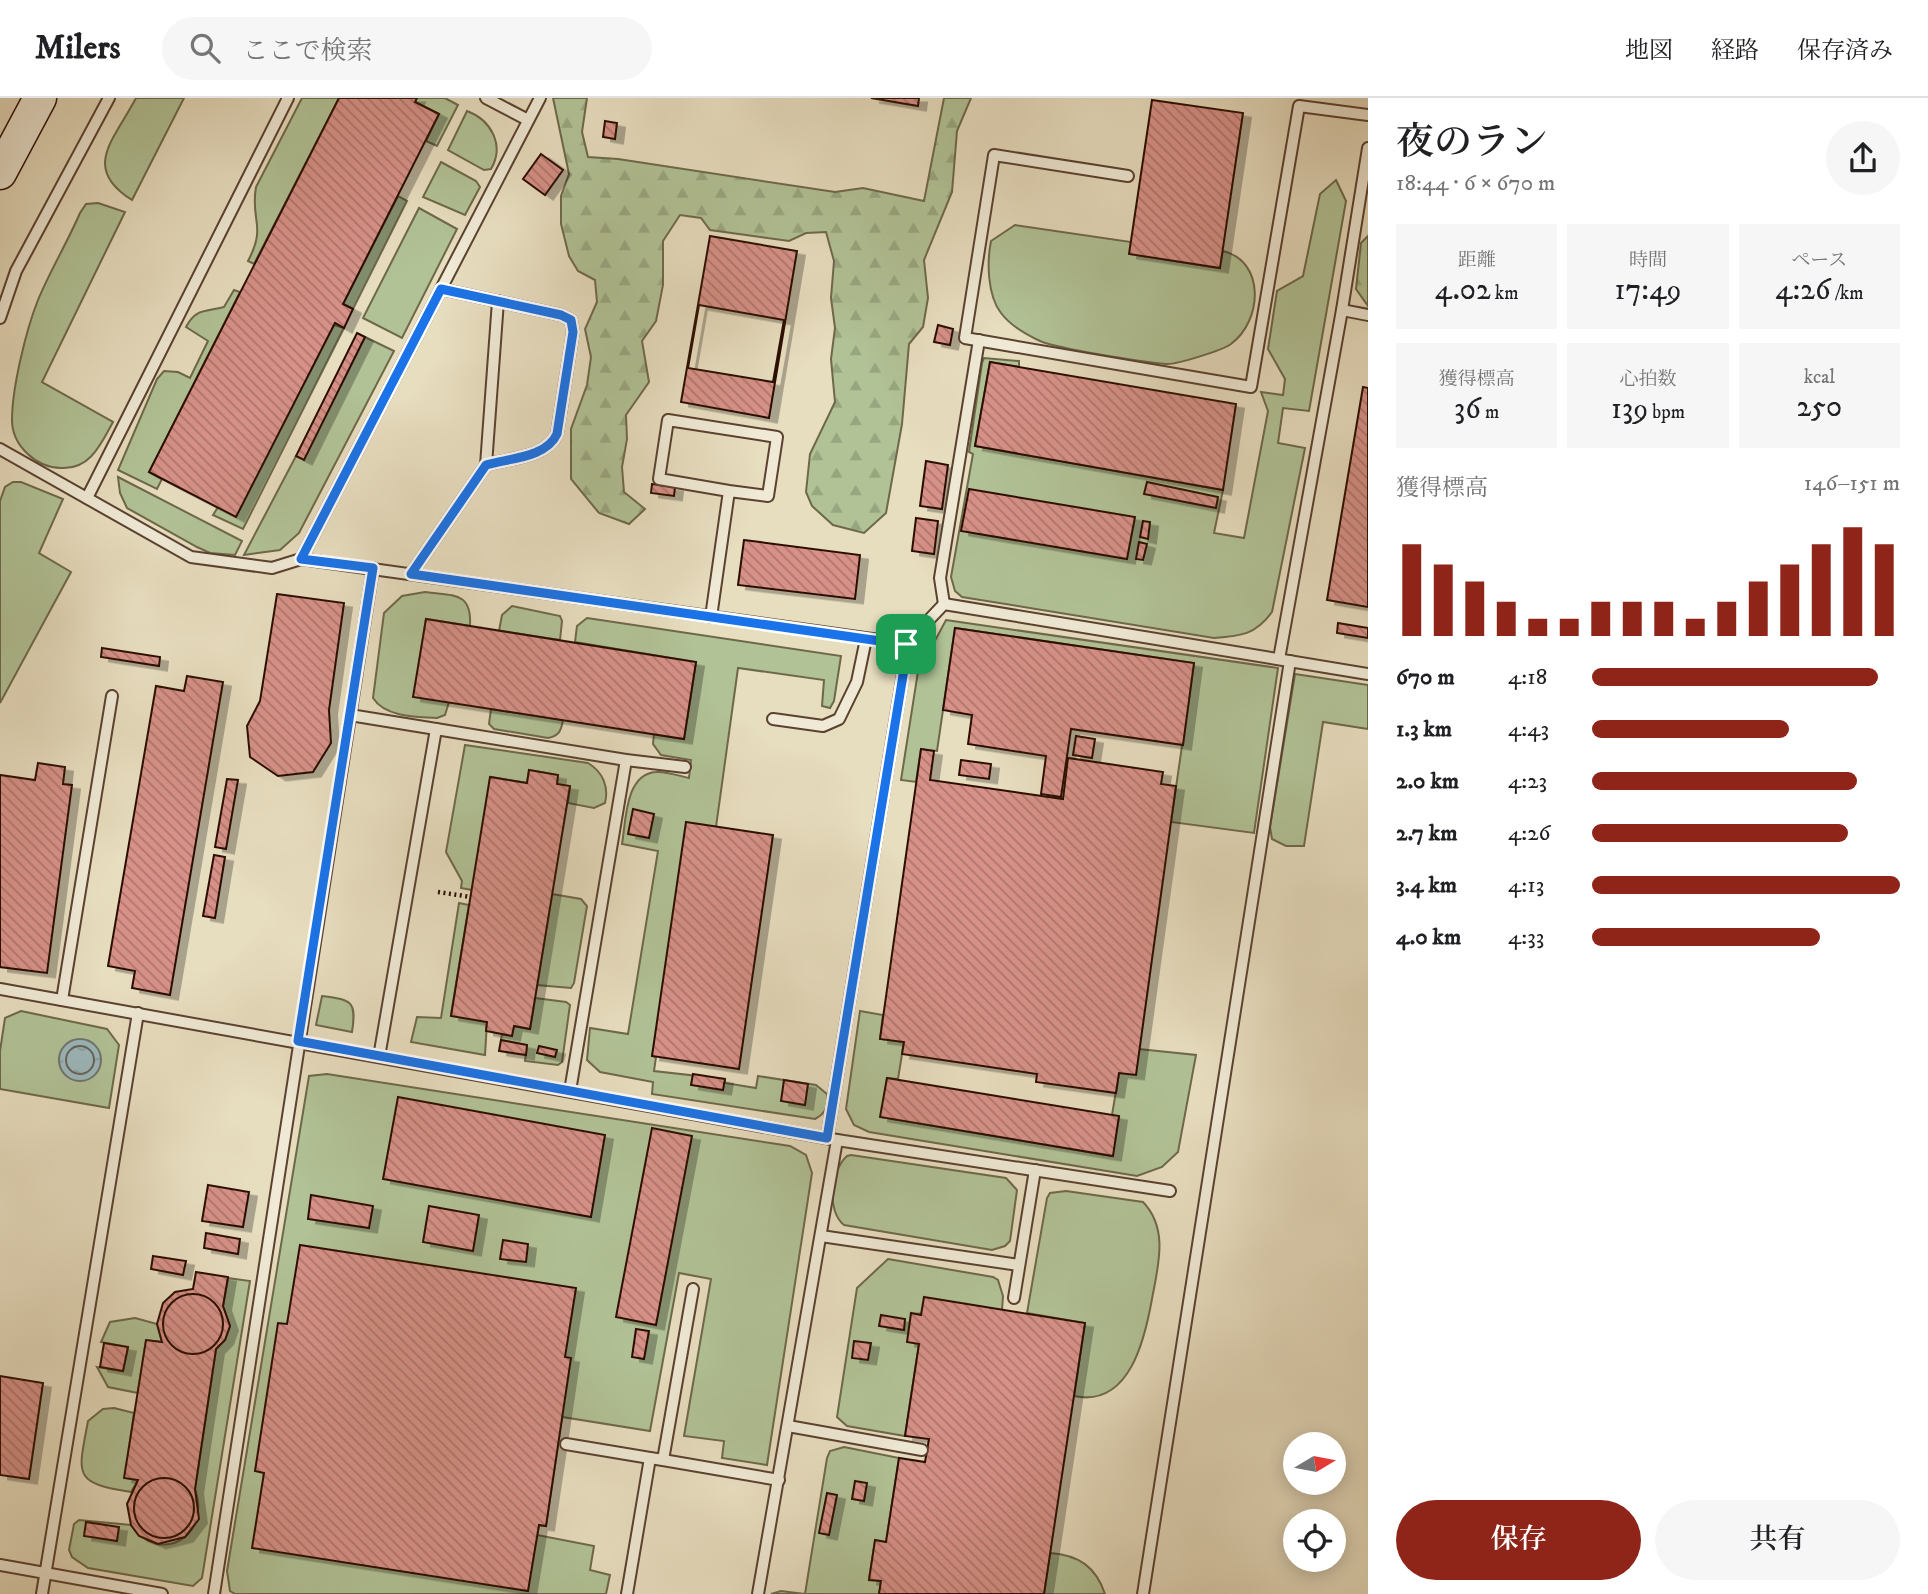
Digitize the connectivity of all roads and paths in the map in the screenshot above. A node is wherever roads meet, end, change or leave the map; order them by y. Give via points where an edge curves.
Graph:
1 (40, 98) edge
2 (109, 98) edge
3 (288, 98) edge
4 (486, 98) edge
5 (540, 98) edge
6 (1368, 115) edge
7 (528, 120) junction
8 (1368, 148) edge
9 (0, 173) edge
10 (1128, 176) dead end
11 (441, 289) junction
12 (498, 301) junction
13 (1342, 310) junction
14 (1368, 315) edge
15 (0, 318) edge
16 (979, 340) junction
17 (0, 449) edge
18 (486, 465) junction
19 (729, 491) junction
20 (87, 498) junction
21 (301, 559) junction
22 (373, 568) junction
23 (411, 574) junction
24 (944, 604) junction
25 (712, 617) junction
26 (866, 639) junction
27 (906, 644) junction
28 (1284, 660) junction
29 (1368, 674) edge
30 (112, 696) dead end
31 (350, 715) junction
32 (773, 719) dead end
33 (436, 729) junction
34 (626, 760) junction
35 (685, 767) dead end
36 (438, 892) dead end
37 (471, 897) dead end
38 (0, 989) edge
39 (62, 1000) junction
40 (138, 1013) junction
41 (298, 1041) junction
42 (380, 1057) junction
43 (570, 1091) junction
44 (832, 1139) junction
45 (1035, 1170) junction
46 (1170, 1191) dead end
47 (821, 1236) junction
48 (1019, 1265) junction
49 (693, 1289) dead end
50 (1014, 1298) dead end
51 (788, 1426) junction
52 (566, 1444) dead end
53 (922, 1450) dead end
54 (650, 1458) junction
55 (663, 1460) junction
56 (779, 1480) junction
57 (0, 1565) edge
58 (46, 1573) junction
59 (42, 1594) edge
60 (162, 1594) edge
61 (214, 1594) edge
62 (627, 1594) edge
63 (758, 1594) edge
64 (1143, 1594) edge

1 - 9 main road
2 - 15 lane via 16,271
3 - 20 lane
4 - 7 lane
5 - 7 lane
6 - 16 lane via 1299,106 1251,387
7 - 11 lane
8 - 13 lane
10 - 16 lane via 995,155 965,338
11 - 12 lane
11 - 21 lane
12 - 18 lane
12 - 18 lane via 561,315 571,320 573,332 553,443 542,451
13 - 14 lane
13 - 28 lane
16 - 24 lane via 940,579
17 - 20 lane
18 - 23 lane
19 - 19 lane via 659,479 668,420 777,437 768,496
19 - 25 lane
20 - 21 lane via 191,557 272,568
21 - 22 lane
22 - 23 lane
22 - 31 lane
23 - 25 lane
24 - 27 lane
24 - 28 lane
25 - 26 lane
26 - 27 lane
26 - 32 lane via 857,682 839,719 823,726
27 - 44 lane
28 - 29 lane
28 - 64 lane
30 - 39 lane
31 - 33 lane
31 - 41 lane
33 - 34 lane
33 - 42 lane
34 - 35 lane
34 - 43 lane
36 - 37 path
38 - 39 lane
39 - 40 lane
40 - 41 lane
40 - 58 lane
41 - 42 lane
41 - 61 lane
42 - 43 lane
43 - 44 lane
44 - 45 lane
44 - 47 lane
45 - 46 lane
45 - 48 lane
47 - 48 lane
47 - 51 lane
48 - 50 lane
49 - 55 lane
51 - 53 lane
51 - 56 lane
52 - 54 lane
54 - 55 lane
54 - 62 lane
55 - 56 lane
56 - 63 lane
57 - 58 lane
58 - 59 lane
58 - 60 lane

